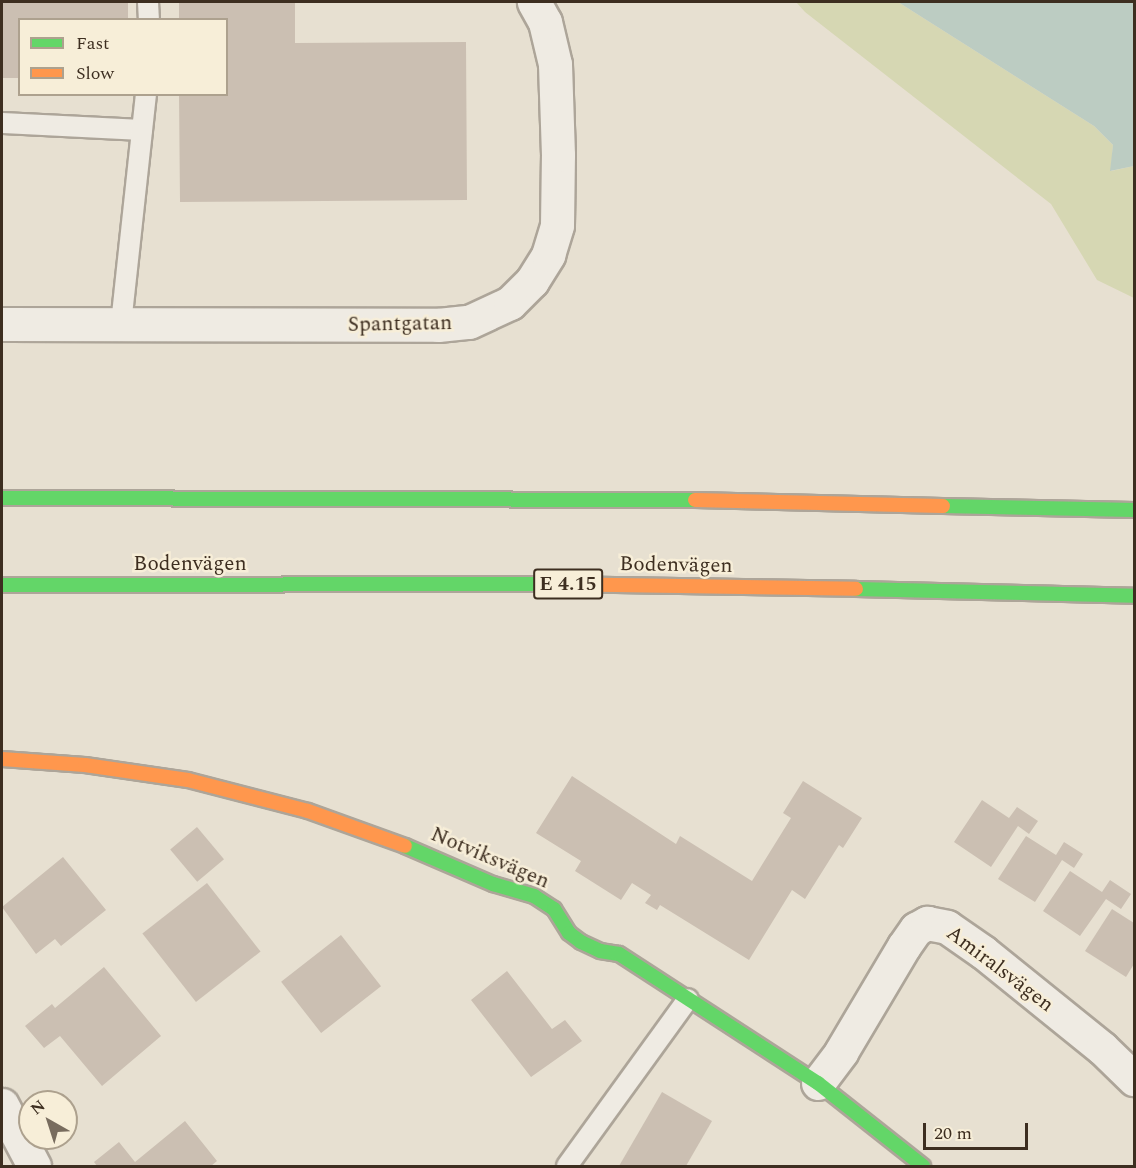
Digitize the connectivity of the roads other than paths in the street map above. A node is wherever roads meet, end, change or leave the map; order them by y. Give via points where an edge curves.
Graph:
1 (148, 2) edge
2 (534, 2) edge
3 (149, 18) edge
4 (146, 96) edge
5 (2, 123) edge
6 (142, 130) junction
7 (2, 324) edge
8 (121, 324) junction
9 (2, 498) edge
10 (1134, 510) edge
11 (2, 585) edge
12 (1134, 596) edge
13 (2, 759) edge
14 (688, 999) junction
15 (1134, 1079) edge
16 (818, 1083) junction
17 (2, 1106) edge
18 (33, 1167) edge
19 (567, 1167) edge
20 (923, 1167) edge

1 - 3 lane
2 - 8 street, Spantgatan via 544,22 555,64 557,225 543,264 510,303 469,322 438,325
4 - 6 lane
5 - 6 lane
6 - 8 lane
7 - 8 street, Spantgatan
9 - 10 main road via 708,500
11 - 12 main road, Bodenvägen / E 4.15 via 632,584
13 - 14 main road, Notviksvägen via 85,765 188,780 308,811 542,900 581,942 619,954
14 - 16 main road, Notviksvägen
14 - 19 lane
15 - 16 street, Amiralsvägen via 1102,1048 983,952 947,927 927,923 916,929 904,946
16 - 20 main road, Notviksvägen
17 - 18 street

